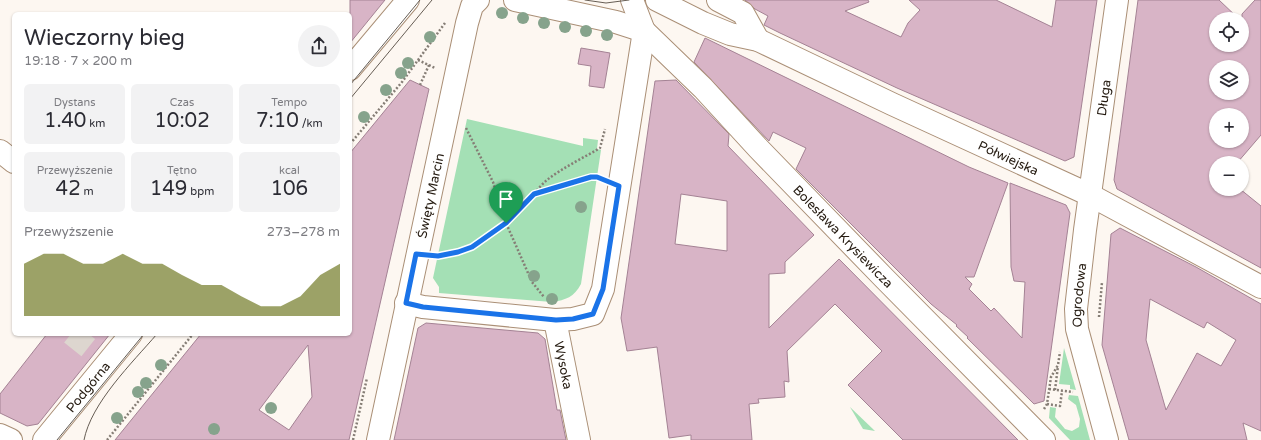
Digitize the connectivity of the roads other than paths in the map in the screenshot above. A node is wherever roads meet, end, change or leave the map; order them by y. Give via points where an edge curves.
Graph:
1 (408, 0) edge
2 (478, 0) edge
3 (515, 0) edge
4 (632, 0) edge
5 (658, 0) edge
6 (718, 0) edge
7 (1117, 0) edge
8 (644, 31) junction
9 (758, 40) junction
10 (352, 67) edge
11 (0, 151) edge
12 (12, 160) edge
13 (1090, 195) junction
14 (1259, 282) edge
15 (406, 303) junction
16 (556, 320) junction
17 (128, 336) edge
18 (0, 435) edge
19 (11, 440) edge
20 (44, 440) edge
21 (378, 440) edge
22 (579, 440) edge
23 (1044, 440) edge
24 (1107, 440) edge

1 - 10 street
2 - 15 street, Święty Marcin via 472,6 467,23
3 - 8 street via 616,22
4 - 8 street
5 - 9 street, Półwiejska via 730,34
6 - 9 street via 743,13
7 - 13 street, Długa
8 - 16 street via 603,289 593,314
8 - 23 street, Bolesława Krysiewicza via 703,88 758,148
9 - 13 street, Półwiejska
11 - 12 street
13 - 14 street, Półwiejska
13 - 24 street, Ogrodowa via 1076,309 1077,329
15 - 16 street via 423,307
15 - 21 street, Święty Marcin
16 - 22 street, Wysoka
17 - 20 street, Podgórna via 101,358
18 - 19 street

